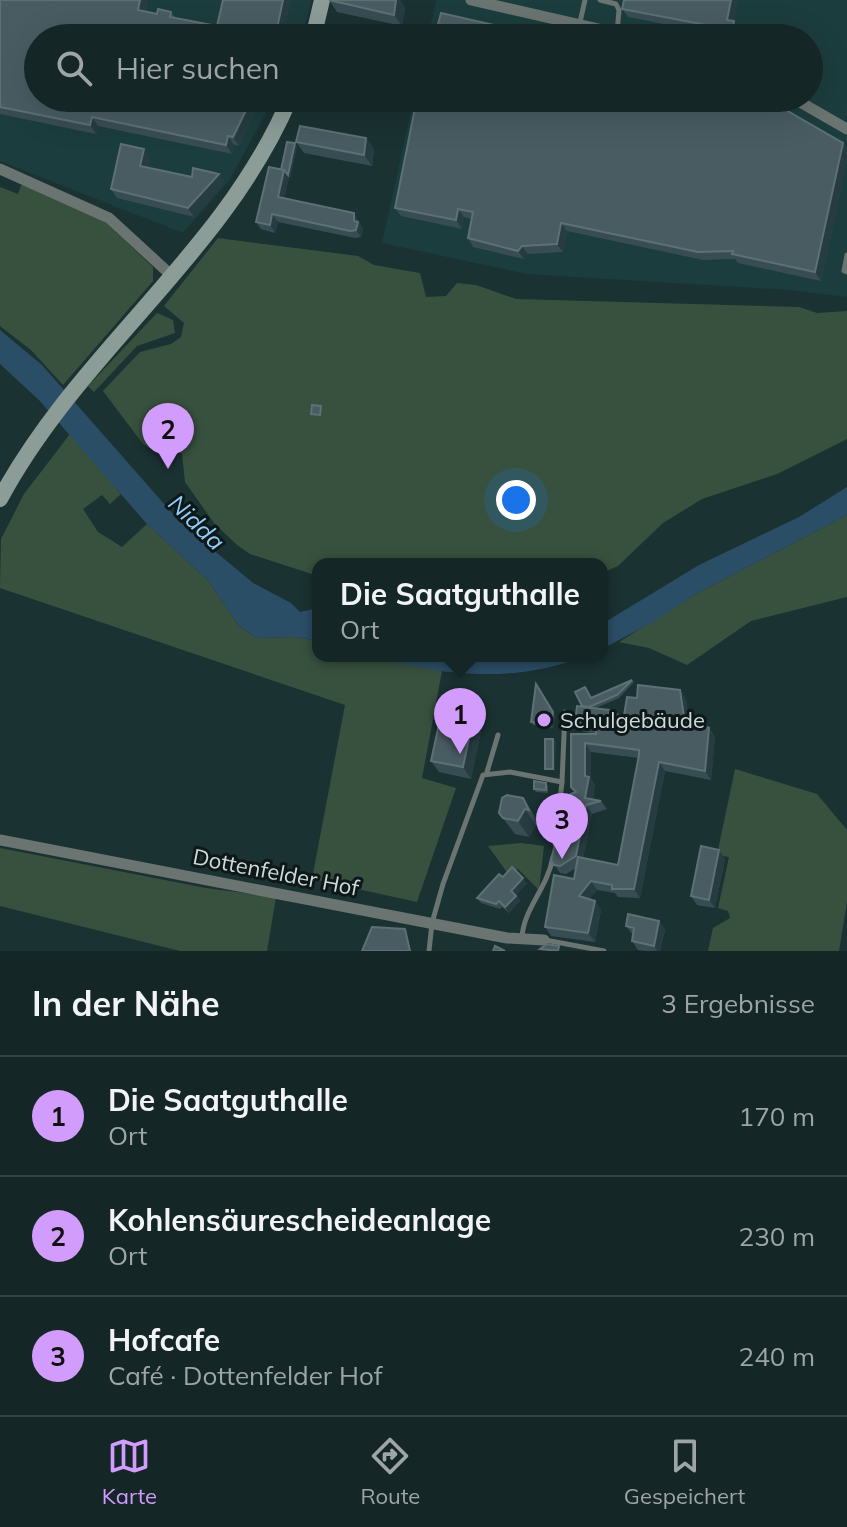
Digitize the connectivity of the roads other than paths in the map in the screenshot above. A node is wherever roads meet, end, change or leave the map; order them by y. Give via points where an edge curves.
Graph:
1 (322, 0) edge
2 (471, 0) edge
3 (585, 0) edge
4 (600, 0) edge
5 (513, 5) edge
6 (316, 24) edge
7 (577, 24) edge
8 (580, 24) edge
9 (618, 24) edge
10 (283, 112) edge
11 (817, 112) edge
12 (847, 129) edge
13 (0, 169) edge
14 (847, 255) edge
15 (847, 272) edge
16 (171, 275) junction
17 (0, 499) edge
18 (565, 712) dead end
19 (498, 735) dead end
20 (487, 773) junction
21 (562, 782) junction
22 (0, 840) edge
23 (432, 923) junction
24 (522, 937) junction
25 (544, 940) joint
26 (429, 951) edge
27 (604, 951) edge

1 - 6 main road
2 - 5 street
3 - 8 lane
4 - 9 lane via 616,4
5 - 7 street
10 - 16 main road via 259,162 220,220
11 - 12 street
13 - 16 street via 109,218
14 - 15 lane
16 - 17 main road via 86,372 38,435
18 - 21 lane
19 - 20 lane
20 - 21 lane
20 - 23 lane
21 - 24 lane via 549,879 526,916
22 - 23 street, Dottenfelder Hof
23 - 24 street, Dottenfelder Hof
23 - 26 lane
24 - 25 street, Dottenfelder Hof
25 - 27 lane

